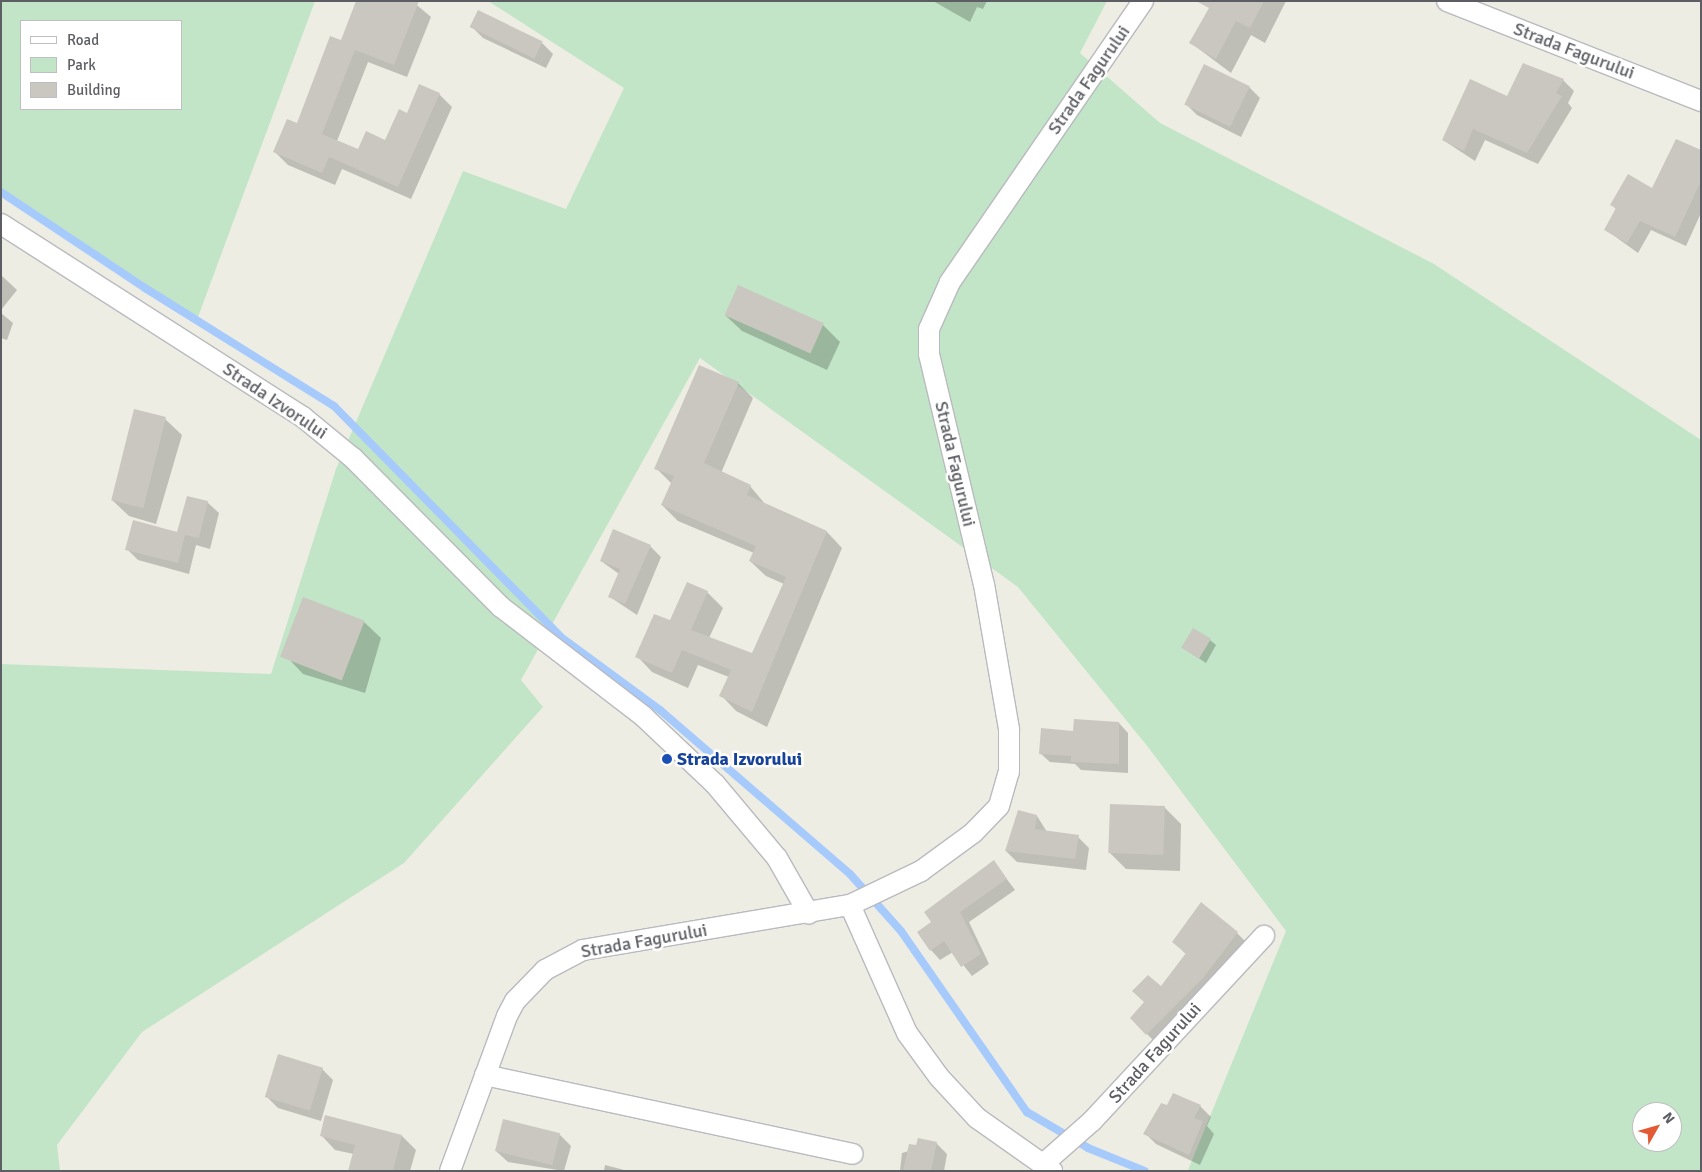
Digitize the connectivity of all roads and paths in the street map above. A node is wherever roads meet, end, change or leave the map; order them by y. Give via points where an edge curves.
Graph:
1 (1143, 1) edge
2 (1447, 1) edge
3 (1701, 101) edge
4 (1, 224) edge
5 (854, 903) junction
6 (809, 914) junction
7 (1264, 936) dead end
8 (485, 1075) junction
9 (853, 1154) dead end
10 (1047, 1168) edge
11 (450, 1171) edge

1 - 5 street, Strada Fagurului via 950,282 929,329 929,354 992,626 1009,729 1009,772 998,806 973,833 921,871
2 - 3 street, Strada Fagurului
4 - 6 street, Strada Izvorului via 303,417 353,458 501,607 643,716 715,784 777,858
5 - 6 street, Strada Fagurului
5 - 10 street, Strada Fagurului via 907,1033 939,1077 977,1118
6 - 8 street, Strada Fagurului via 583,950 564,957 515,1000
7 - 10 street, Strada Fagurului
8 - 9 street
8 - 11 street, Strada Fagurului

